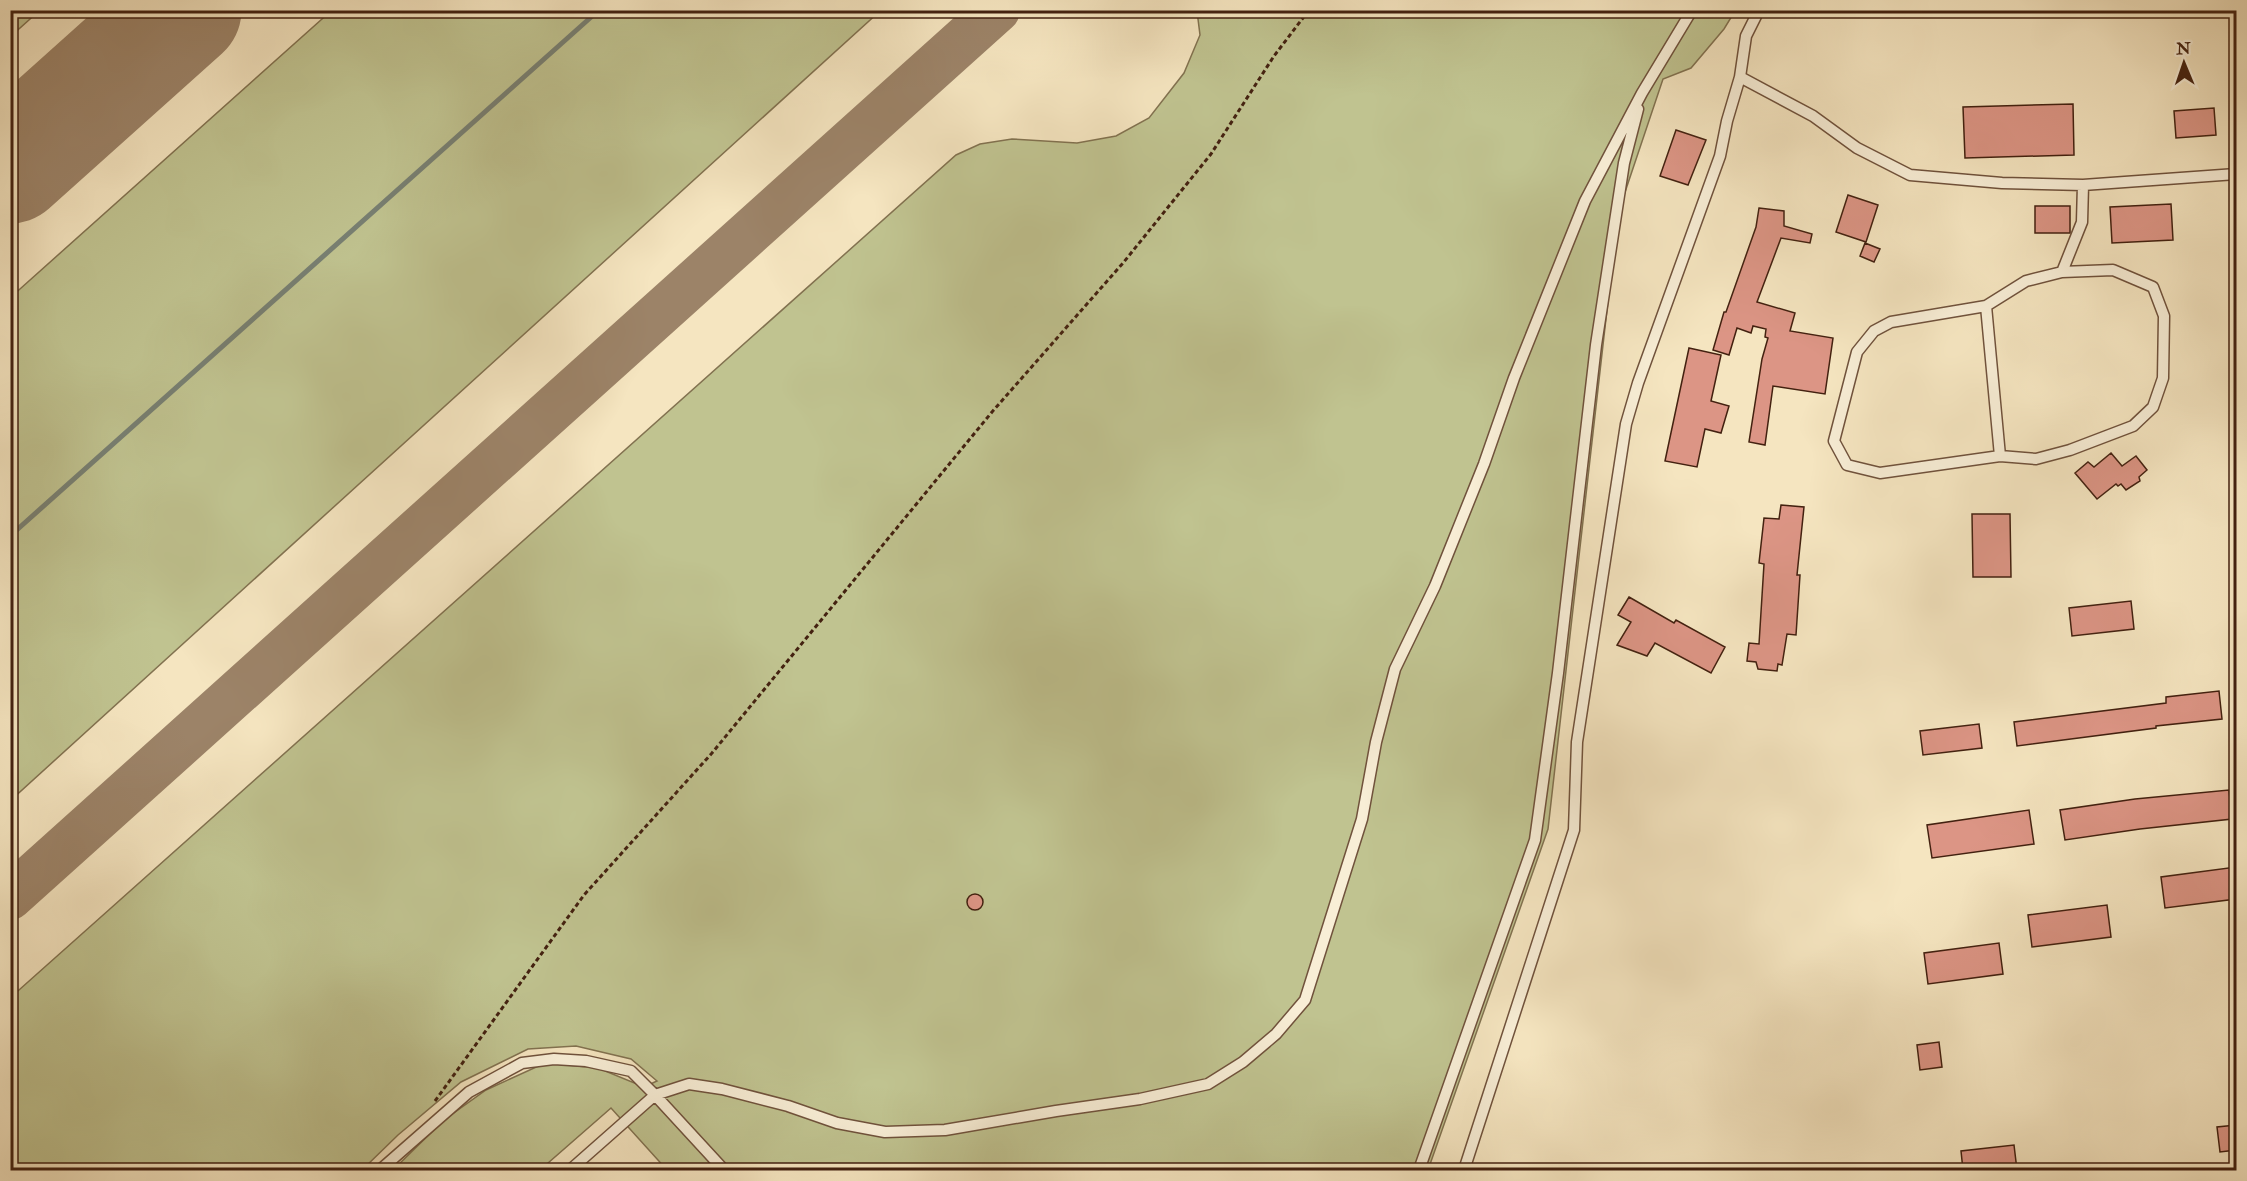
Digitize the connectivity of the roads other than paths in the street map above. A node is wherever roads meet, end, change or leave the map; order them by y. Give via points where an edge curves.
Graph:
1 (1692, 10) edge
2 (1759, 10) edge
3 (1740, 76) junction
4 (1642, 93) junction
5 (2236, 174) edge
6 (2083, 185) junction
7 (2062, 272) junction
8 (1986, 306) junction
9 (2000, 456) junction
10 (655, 1095) junction
11 (380, 1170) edge
12 (570, 1170) edge
13 (724, 1170) edge
14 (1419, 1170) edge
15 (1464, 1170) edge

1 - 4 lane
2 - 3 lane via 1746,36
3 - 6 lane via 1910,175
3 - 15 lane via 1720,156 1626,424 1577,742 1574,830
4 - 10 lane via 1586,201 1435,586 1395,669 1362,819 1305,1000 1276,1034 1243,1062 1208,1084 1140,1099 945,1130 885,1132 689,1084
4 - 14 lane via 1624,163 1596,345 1535,840
5 - 6 lane
6 - 7 lane via 2082,222
7 - 8 lane via 2026,281
7 - 9 lane via 2113,270 2153,287 2163,316 2163,378 2153,407 2133,426 2036,459
8 - 9 lane
8 - 9 lane via 1891,322 1874,331 1857,352 1834,441 1847,465 1880,473
10 - 11 lane via 631,1071 586,1061 522,1063 469,1092
10 - 12 lane
10 - 13 lane

